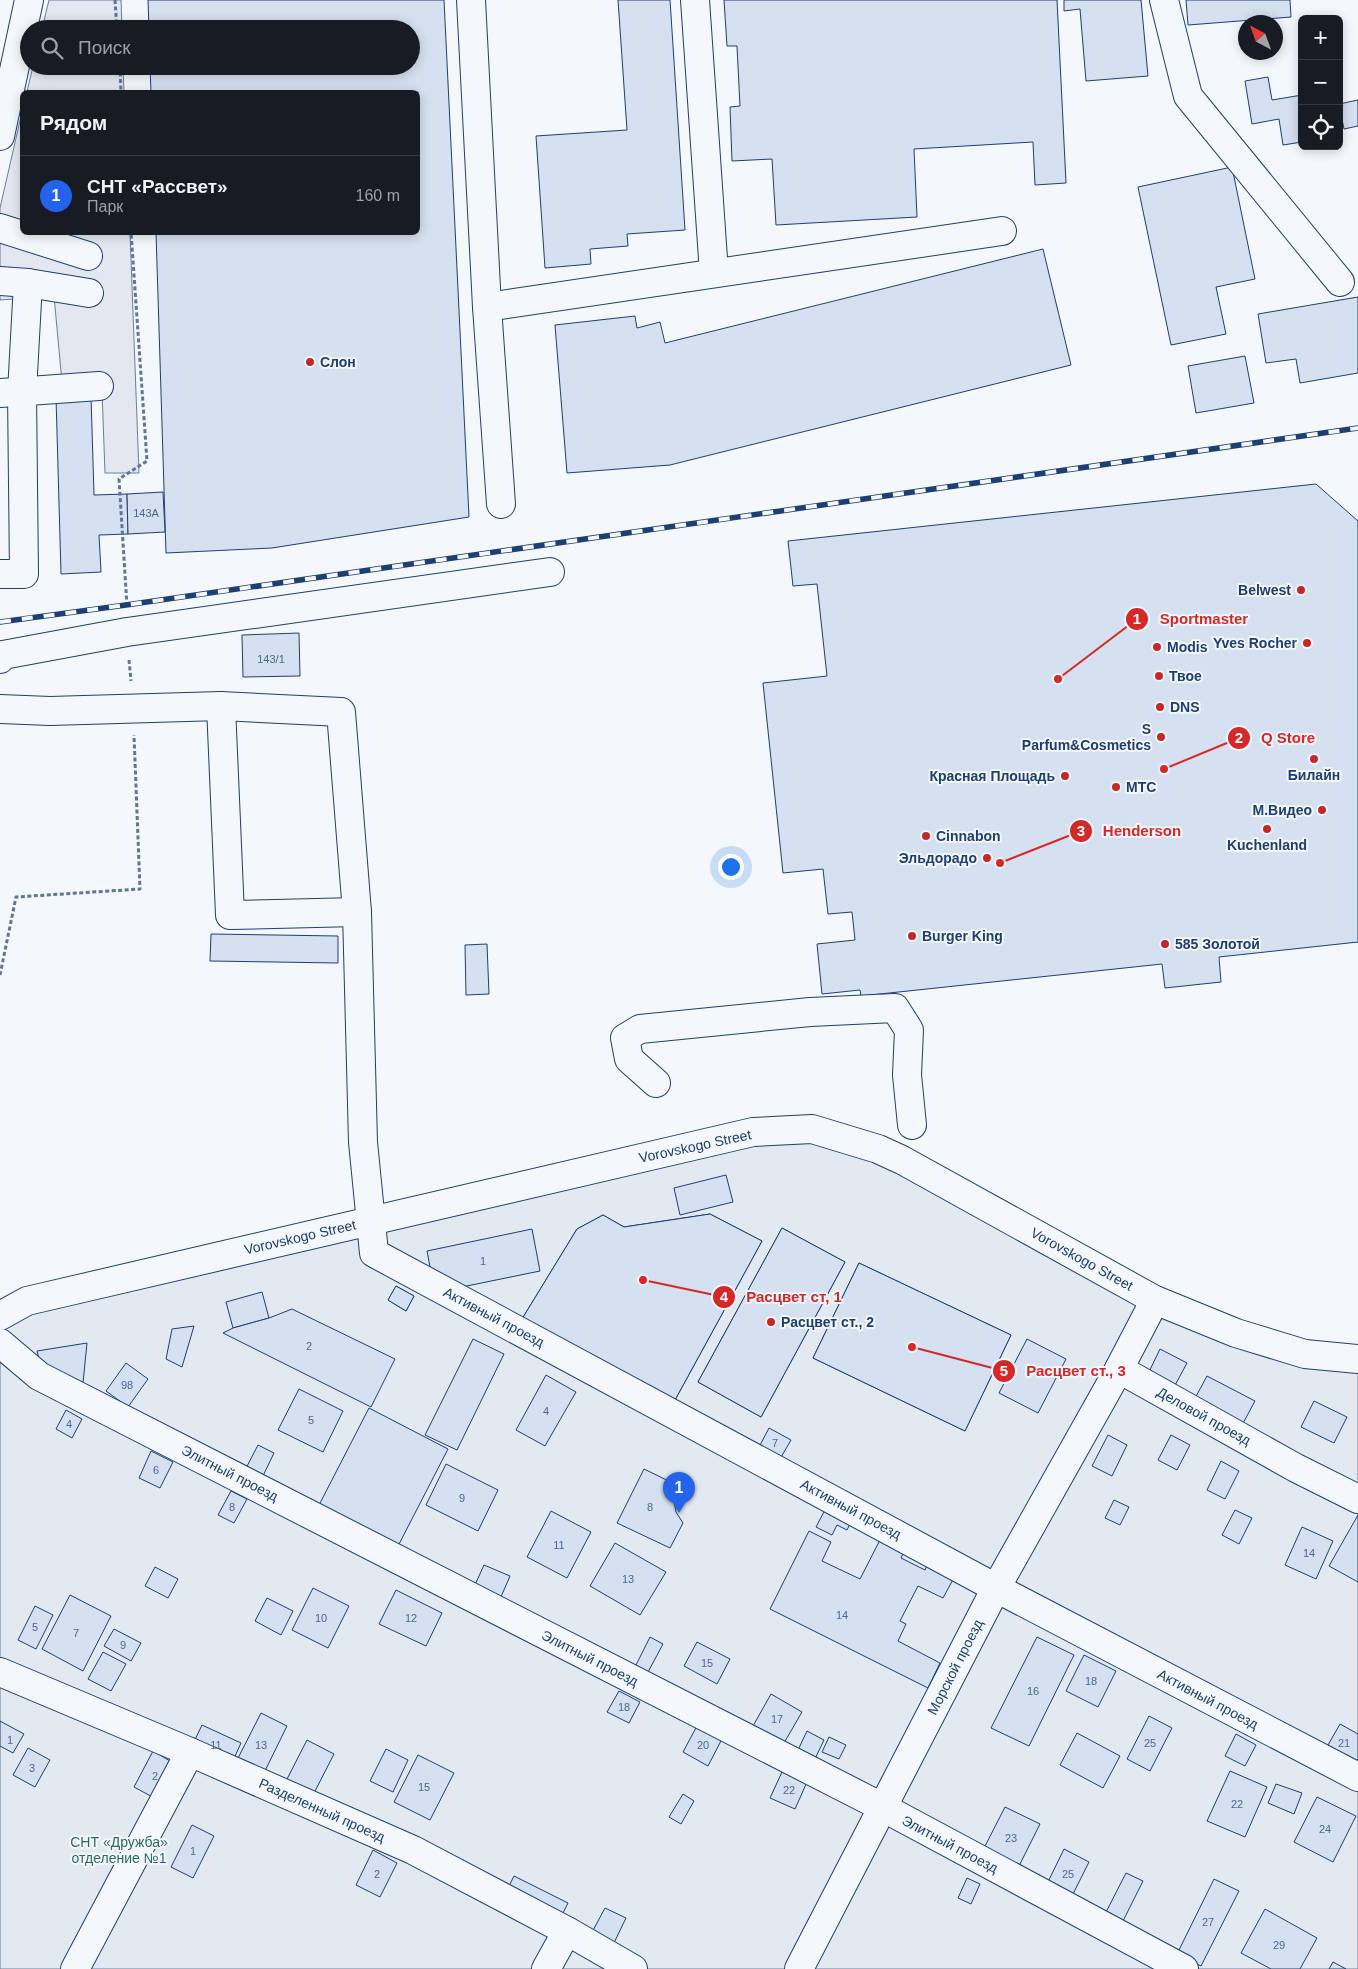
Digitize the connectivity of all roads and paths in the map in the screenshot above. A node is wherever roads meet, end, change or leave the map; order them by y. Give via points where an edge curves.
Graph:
1 (29, 0) edge
2 (115, 0) edge
3 (471, 0) edge
4 (695, 0) edge
5 (1164, 0) edge
6 (25, 20) edge
7 (116, 20) edge
8 (20, 42) edge
9 (120, 75) edge
10 (121, 90) edge
11 (0, 136) edge
12 (0, 228) edge
13 (1002, 230) dead end
14 (20, 234) edge
15 (22, 235) edge
16 (131, 235) edge
17 (88, 256) dead end
18 (714, 273) junction
19 (0, 281) edge
20 (1340, 282) dead end
21 (28, 283) junction
22 (89, 293) dead end
23 (487, 307) junction
24 (99, 386) dead end
25 (11, 393) edge
26 (501, 504) dead end
27 (550, 572) dead end
28 (0, 574) edge
29 (127, 632) junction
30 (0, 659) edge
31 (222, 706) junction
32 (133, 708) junction
33 (0, 709) edge
34 (357, 912) junction
35 (0, 976) edge
36 (656, 1083) dead end
37 (912, 1125) dead end
38 (370, 1220) junction
39 (1155, 1300) junction
40 (0, 1316) edge
41 (0, 1343) edge
42 (1358, 1359) edge
43 (1119, 1369) junction
44 (1358, 1500) edge
45 (996, 1588) junction
46 (0, 1672) edge
47 (190, 1752) junction
48 (1358, 1777) edge
49 (882, 1807) junction
50 (567, 1931) junction
51 (75, 1969) edge
52 (546, 1969) edge
53 (633, 1969) edge
54 (799, 1969) edge
55 (1184, 1969) edge

1 - 6 street
2 - 7 path
3 - 23 street
4 - 18 street
5 - 20 street via 1188,96
8 - 11 street
9 - 10 path
12 - 14 street
13 - 18 street
15 - 17 street
16 - 29 path via 147,461 119,479
18 - 23 street
19 - 21 street
21 - 22 street
21 - 25 street
23 - 26 street
24 - 25 street
25 - 28 street via 24,574
27 - 29 street
29 - 30 street via 3,655
29 - 32 path
31 - 32 street
31 - 34 street via 341,712
31 - 34 street via 230,915
32 - 33 street
32 - 35 path via 140,889 16,897
34 - 38 street via 363,1142
36 - 37 street via 629,1059 626,1038 640,1029 810,1012 895,1008 909,1030 907,1075
38 - 39 street, Vorovskogo Street via 753,1132 812,1129 878,1149 902,1160
38 - 40 street, Vorovskogo Street via 27,1301
38 - 45 street, Активный проезд via 374,1252
39 - 42 street, Vorovskogo Street via 1236,1333 1306,1354
39 - 43 street
41 - 49 street, Элитный проезд via 39,1376
43 - 44 street, Деловой проезд
43 - 45 street, Морской проезд
45 - 48 street, Активный проезд
45 - 49 street, Морской проезд
46 - 47 street, Разделенный проезд
47 - 50 street, Разделенный проезд via 413,1850
47 - 51 street
49 - 54 street, Морской проезд
49 - 55 street, Элитный проезд
50 - 52 street
50 - 53 street, Разделенный проезд

